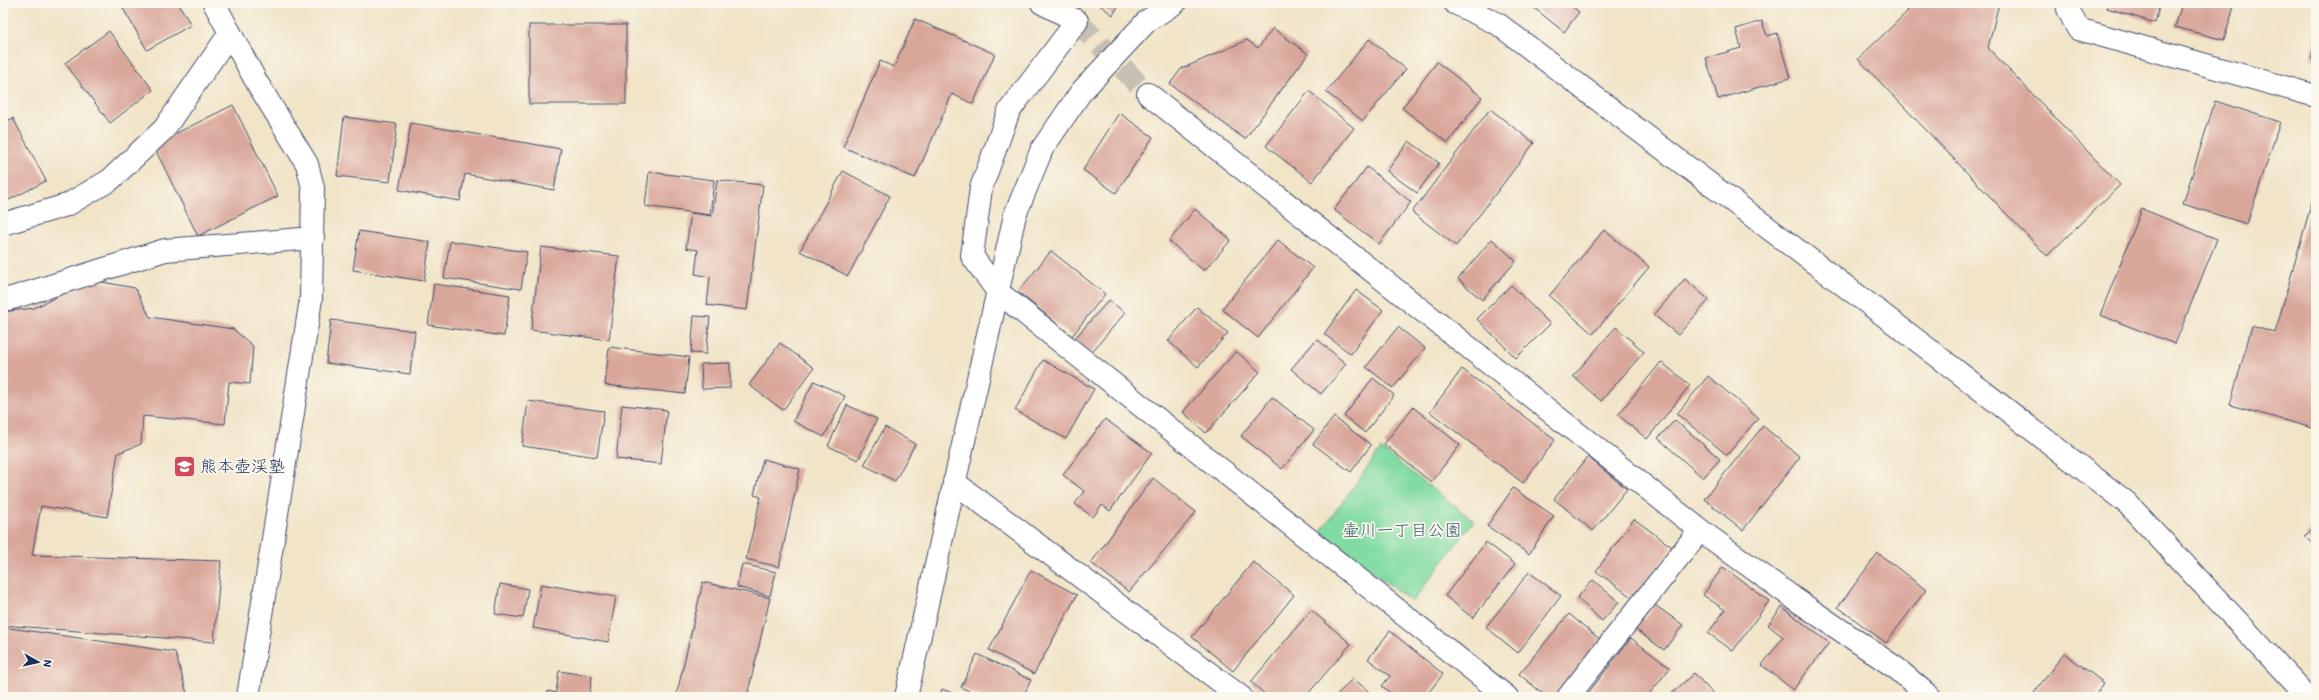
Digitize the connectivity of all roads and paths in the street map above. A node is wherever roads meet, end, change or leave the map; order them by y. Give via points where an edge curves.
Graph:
1 (214, 3) edge
2 (1042, 3) edge
3 (1175, 3) edge
4 (1454, 3) edge
5 (2070, 3) edge
6 (230, 33) junction
7 (1148, 94) tunnel mouth
8 (2316, 96) edge
9 (3, 224) edge
10 (312, 238) junction
11 (998, 292) junction
12 (3, 298) edge
13 (954, 482) junction
14 (1700, 530) junction
15 (248, 697) edge
16 (906, 697) edge
17 (1241, 697) edge
18 (1507, 697) edge
19 (1568, 697) edge
20 (1930, 697) edge
21 (2308, 697) edge

1 - 6 street
2 - 11 street via 1077,21 1010,111 980,188 972,256
3 - 11 street via 1147,21 1128,40 1081,92 1042,149 1015,215
4 - 21 street via 1498,24 1927,348 2126,503
5 - 8 street via 2068,9 2078,29
6 - 9 street via 164,130 110,180 67,205
6 - 10 street via 307,164 313,188
7 - 14 street
10 - 12 street via 165,250 9,299
10 - 15 street via 311,299
11 - 13 street
11 - 18 street
13 - 16 street
13 - 17 street
14 - 19 street
14 - 20 street via 1896,668

